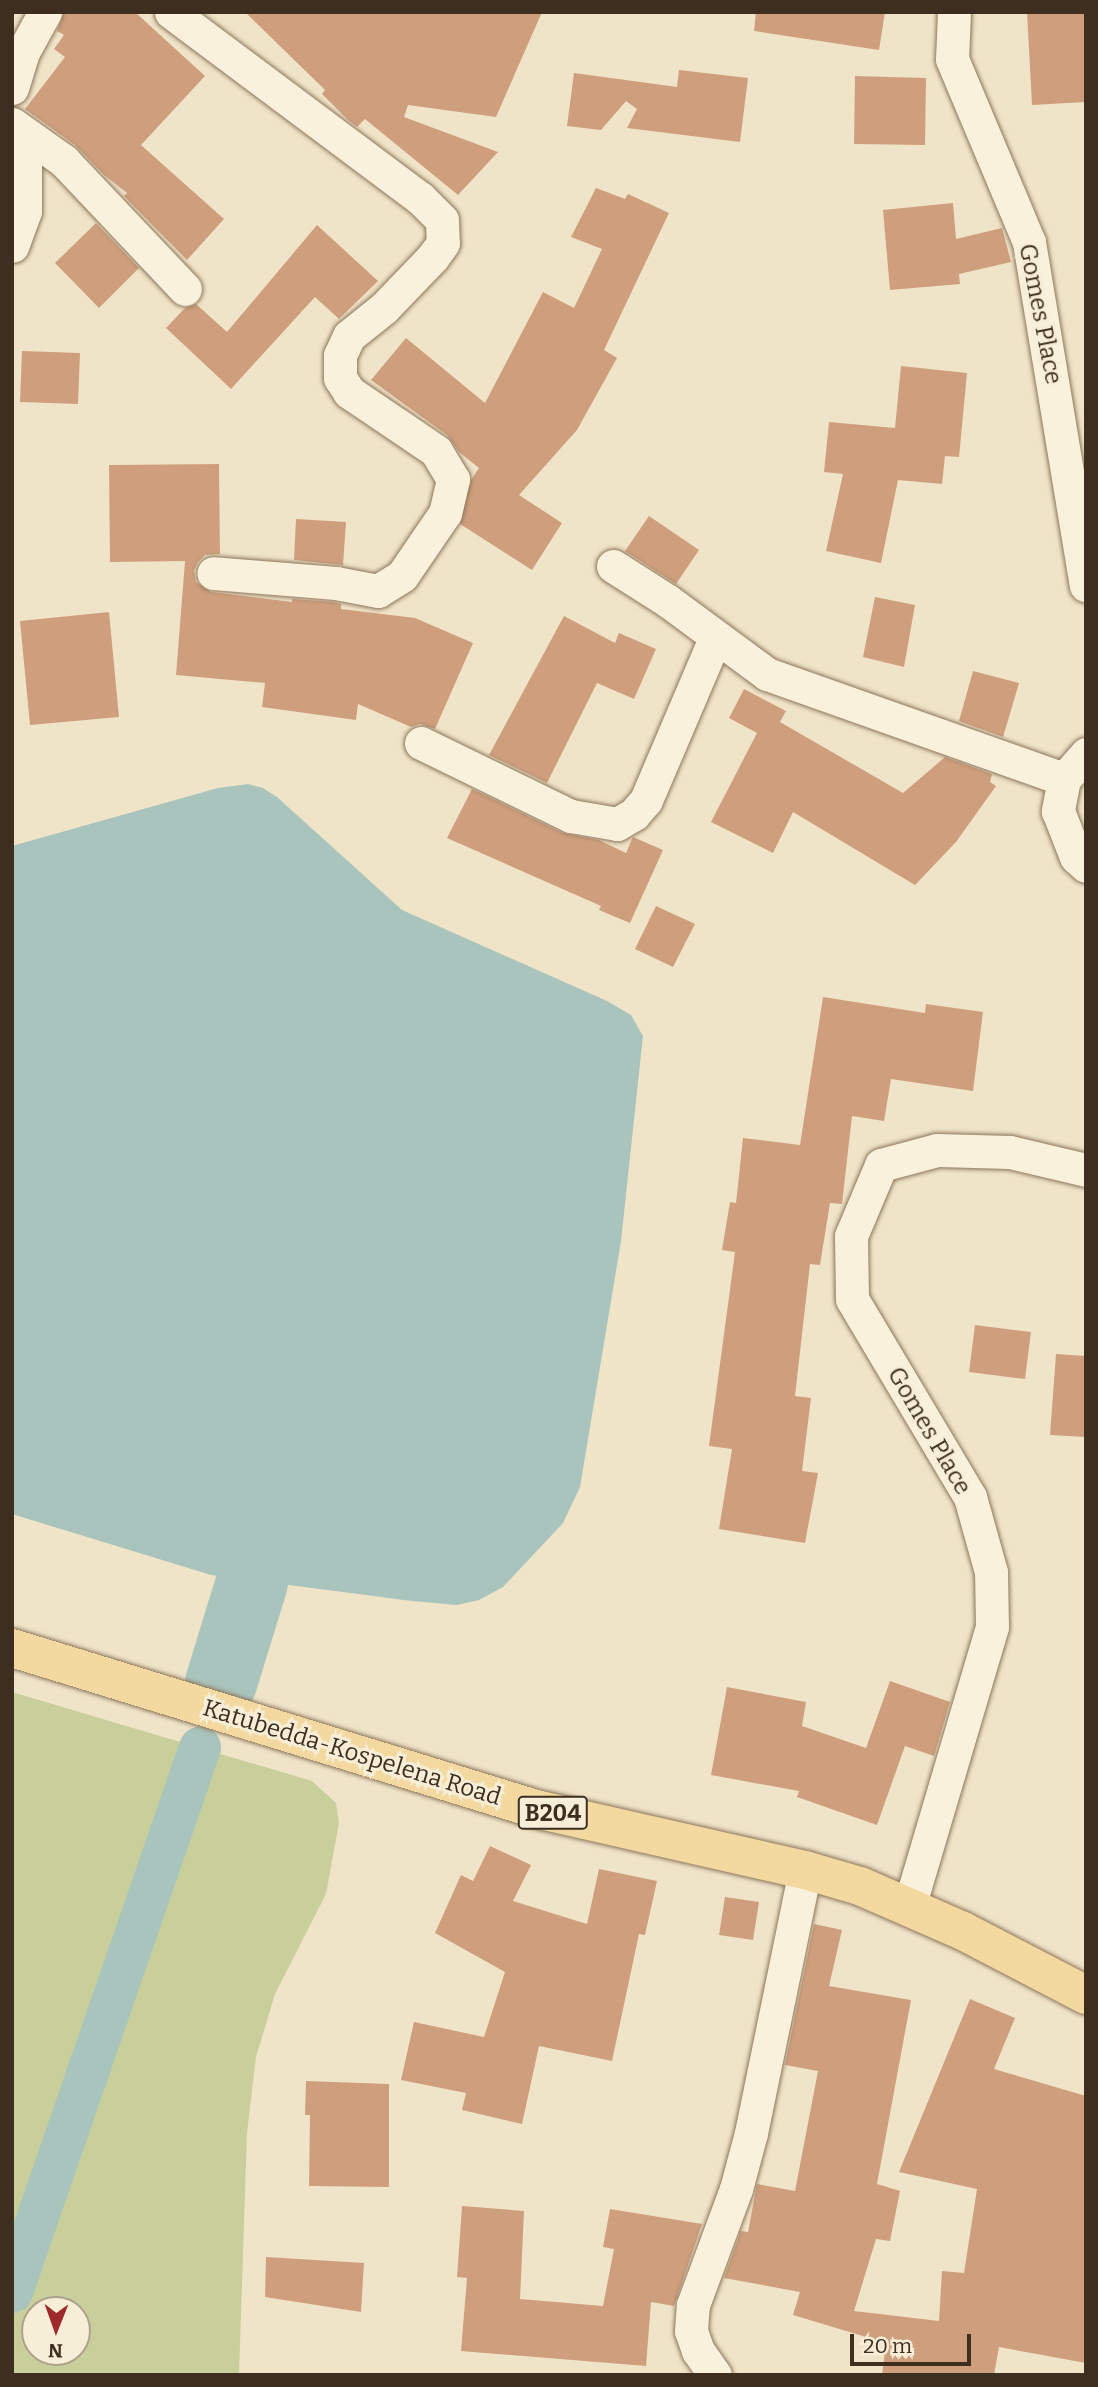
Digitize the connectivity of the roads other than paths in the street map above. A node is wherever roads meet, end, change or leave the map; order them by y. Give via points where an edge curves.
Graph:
1 (45, 12) edge
2 (171, 12) edge
3 (954, 12) edge
4 (12, 88) edge
5 (12, 124) edge
6 (12, 132) edge
7 (12, 246) edge
8 (185, 289) dead end
9 (613, 566) dead end
10 (213, 573) dead end
11 (1086, 585) edge
12 (715, 638) junction
13 (421, 743) dead end
14 (1086, 754) edge
15 (1064, 779) junction
16 (1086, 866) edge
17 (1086, 1170) edge
18 (12, 1648) edge
19 (805, 1870) junction
20 (909, 1907) junction
21 (1086, 1995) edge
22 (715, 2375) edge

1 - 4 street via 23,52
2 - 10 street via 420,198 442,220 443,243 433,257 384,308 349,336 340,355 340,378 348,392 436,451 453,479 444,513 402,576 377,591
3 - 11 street, Gomes Place via 952,59 1029,242
5 - 8 street via 64,161
6 - 7 street via 25,153 25,211
9 - 12 street
12 - 13 street via 646,800 617,824 571,816
12 - 15 street via 766,674
14 - 15 street
15 - 16 street via 1058,811 1076,857
17 - 20 street, Gomes Place via 1010,1152 937,1150 881,1165 851,1236 852,1299 970,1497 991,1572 992,1627
18 - 19 main road, Katubedda-Kospelena Road / B204 via 536,1809
19 - 20 main road, Katubedda-Kospelena Road / B204
19 - 22 street via 751,2133 736,2189 693,2305 691,2331
20 - 21 main road, Katubedda-Kospelena Road / B204

